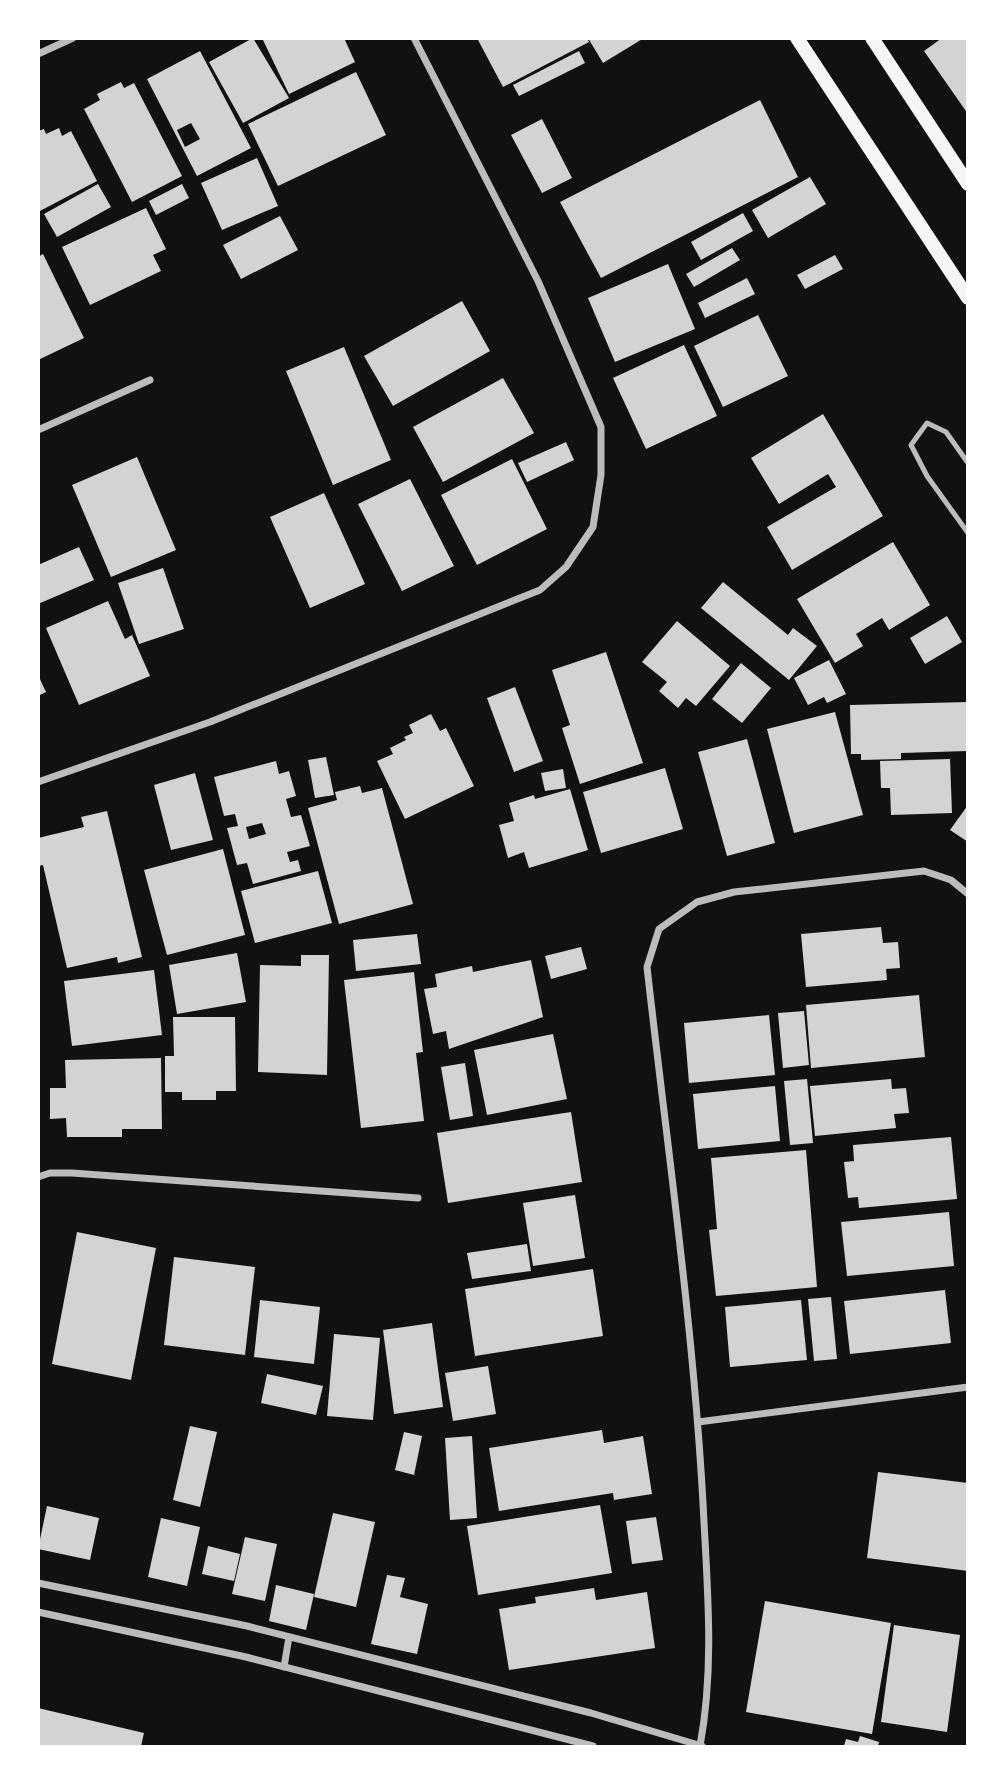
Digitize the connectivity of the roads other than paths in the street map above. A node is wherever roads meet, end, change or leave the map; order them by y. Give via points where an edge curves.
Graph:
1 (73, 38) edge
2 (414, 38) edge
3 (797, 38) edge
4 (872, 38) edge
5 (38, 54) edge
6 (968, 184) edge
7 (968, 298) edge
8 (150, 380) dead end
9 (38, 429) edge
10 (968, 463) edge
11 (968, 533) edge
12 (38, 782) edge
13 (968, 894) edge
14 (38, 1177) edge
15 (418, 1198) dead end
16 (968, 1387) edge
17 (698, 1422) junction
18 (38, 1583) edge
19 (38, 1612) edge
20 (289, 1637) junction
21 (284, 1667) junction
22 (593, 1746) edge
23 (701, 1746) edge

1 - 5 street
2 - 12 street via 538,281 601,427 601,475 593,527 566,567 541,590 222,717
3 - 7 main road
4 - 6 main road
8 - 9 street
10 - 11 lane via 946,432 927,424 911,445
13 - 17 street via 951,880 924,871 734,892 697,902 659,929 647,967
14 - 15 street via 72,1173
16 - 17 street
17 - 23 street via 710,1644
18 - 20 street
19 - 21 street
20 - 21 street
20 - 23 street via 591,1713
21 - 22 street

